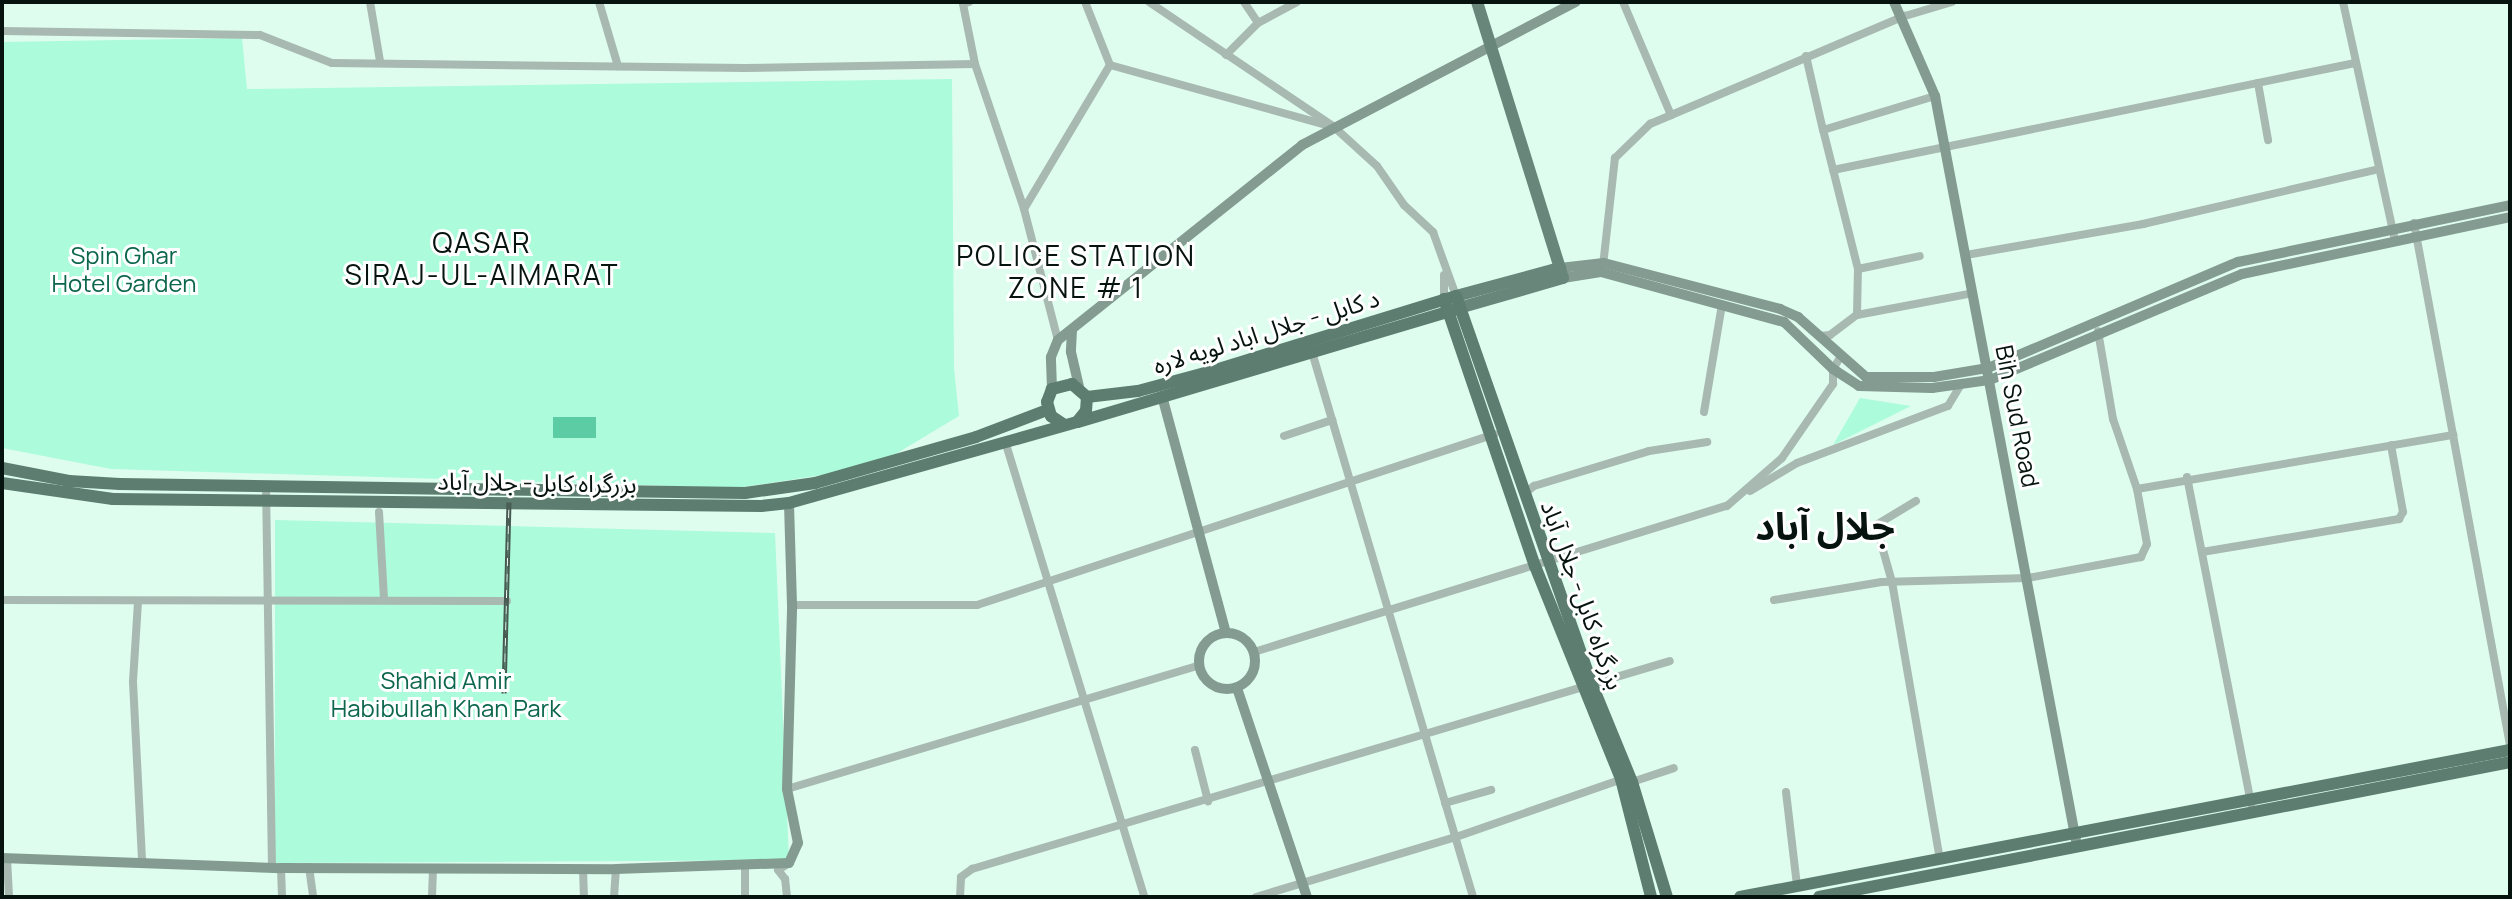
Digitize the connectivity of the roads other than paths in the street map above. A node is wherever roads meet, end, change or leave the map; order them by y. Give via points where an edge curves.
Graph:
1 (370, 2) edge
2 (599, 2) edge
3 (965, 2) edge
4 (1084, 2) edge
5 (1149, 2) edge
6 (1244, 2) edge
7 (1297, 2) edge
8 (1477, 2) edge
9 (1576, 2) edge
10 (1623, 2) edge
11 (1894, 2) edge
12 (1952, 2) edge
13 (2343, 2) edge
14 (1903, 17) junction
15 (1258, 23) junction
16 (2, 31) edge
17 (1493, 46) junction
18 (1226, 55) junction
19 (1806, 57) junction
20 (380, 61) junction
21 (2355, 63) junction
22 (975, 64) junction
23 (618, 65) junction
24 (1110, 65) junction
25 (2258, 83) junction
26 (1935, 96) junction
27 (1671, 115) junction
28 (1333, 127) junction
29 (1823, 130) junction
30 (2268, 140) dead end
31 (1945, 146) junction
32 (2379, 169) junction
33 (1833, 170) junction
34 (2510, 205) edge
35 (1024, 209) junction
36 (2510, 217) edge
37 (2414, 223) junction
38 (2393, 228) junction
39 (2417, 236) junction
40 (2395, 240) junction
41 (1966, 255) junction
42 (1920, 256) dead end
43 (1603, 267) junction
44 (1858, 269) junction
45 (1562, 273) junction
46 (1973, 293) junction
47 (1452, 304) junction
48 (1722, 305) junction
49 (1857, 315) junction
50 (1072, 330) junction
51 (2098, 331) junction
52 (1819, 336) junction
53 (1058, 340) junction
54 (1312, 352) junction
55 (1840, 358) junction
56 (1833, 369) junction
57 (1989, 374) junction
58 (1961, 384) junction
59 (1079, 386) junction
60 (1052, 389) junction
61 (1087, 397) junction
62 (1162, 397) junction
63 (1047, 410) junction
64 (1704, 412) dead end
65 (1332, 420) junction
66 (1077, 422) junction
67 (1063, 424) junction
68 (1496, 434) junction
69 (2453, 435) junction
70 (1284, 436) dead end
71 (1005, 442) junction
72 (1707, 442) dead end
73 (2391, 445) junction
74 (2, 468) edge
75 (2187, 477) junction
76 (2, 483) edge
77 (1351, 483) junction
78 (266, 486) junction
79 (2137, 489) junction
80 (1524, 494) junction
81 (266, 500) junction
82 (1916, 501) dead end
83 (789, 503) junction
84 (1727, 506) junction
85 (379, 512) dead end
86 (1199, 533) junction
87 (2202, 552) junction
88 (1542, 564) junction
89 (1049, 578) junction
90 (2028, 578) junction
91 (1892, 582) junction
92 (267, 598) junction
93 (2, 600) edge
94 (384, 600) junction
95 (1774, 600) dead end
96 (507, 601) dead end
97 (138, 602) junction
98 (792, 606) junction
99 (1389, 612) junction
100 (1226, 633) junction
101 (1254, 652) junction
102 (1670, 661) dead end
103 (1198, 666) junction
104 (1587, 683) junction
105 (1237, 688) junction
106 (1086, 701) junction
107 (1426, 736) junction
108 (2510, 748) edge
109 (1195, 750) dead end
110 (2510, 762) edge
111 (1674, 768) dead end
112 (1627, 780) junction
113 (1269, 783) junction
114 (787, 789) junction
115 (1491, 790) dead end
116 (1786, 792) dead end
117 (1208, 801) junction
118 (1446, 803) junction
119 (2251, 806) junction
120 (1124, 825) junction
121 (1456, 837) junction
122 (2076, 840) junction
123 (4, 858) edge
124 (1940, 859) junction
125 (142, 860) junction
126 (789, 863) junction
127 (276, 866) junction
128 (745, 866) junction
129 (309, 867) junction
130 (433, 868) junction
131 (583, 869) junction
132 (615, 869) junction
133 (1304, 885) junction
134 (1797, 886) junction
135 (9, 897) edge
136 (282, 897) edge
137 (313, 897) edge
138 (432, 897) edge
139 (583, 897) edge
140 (614, 897) edge
141 (745, 897) edge
142 (787, 897) edge
143 (960, 897) edge
144 (1144, 897) edge
145 (1256, 897) edge
146 (1307, 897) edge
147 (1473, 897) edge
148 (1651, 897) edge
149 (1667, 897) edge
150 (1740, 897) edge
151 (1819, 897) edge

1 - 20 street
2 - 23 street
3 - 22 street
4 - 24 street
5 - 18 street
6 - 15 street
7 - 15 street
8 - 17 main road
9 - 17 main road
10 - 27 street
11 - 14 main road, Bih Sud Road
12 - 14 street
13 - 21 street
14 - 19 street
14 - 26 main road, Bih Sud Road
15 - 18 street
16 - 20 street via 260,35 332,62
17 - 28 main road
17 - 45 main road
18 - 28 street
19 - 27 street
19 - 29 street
20 - 23 street
21 - 25 street
21 - 32 street
22 - 23 street
22 - 35 street
24 - 28 street
24 - 35 street
25 - 30 street
25 - 31 street
26 - 29 street
26 - 31 main road, Bih Sud Road
27 - 43 street via 1650,124 1615,158
28 - 47 street via 1377,166 1404,205 1433,232
28 - 50 main road via 1302,145
29 - 33 street
31 - 33 street
31 - 41 main road, Bih Sud Road
32 - 38 street
32 - 41 street via 2143,225
33 - 44 street
34 - 37 main road
35 - 53 street
36 - 39 main road
37 - 38 main road
37 - 39 street
38 - 40 street
38 - 57 main road via 2238,262
39 - 40 main road
39 - 69 street
40 - 51 main road via 2242,274
41 - 46 main road, Bih Sud Road
42 - 44 street
43 - 45 main road
43 - 48 main road
43 - 52 main road via 1780,309 1798,317
44 - 49 street
45 - 47 main road
46 - 49 street
46 - 57 main road, Bih Sud Road
47 - 54 highway
47 - 61 highway, د کابل - جلال اباد لویه لاره via 1138,391
47 - 68 highway, بزرگراه کابل- جلال آباد
48 - 56 main road via 1784,322
48 - 64 street
49 - 52 street via 1830,335
50 - 53 main road
50 - 59 main road via 1071,352
51 - 57 main road
51 - 79 street via 2113,419
52 - 55 main road
53 - 60 main road via 1051,357
54 - 62 highway
54 - 65 street
55 - 56 street
55 - 57 main road via 1866,377 1879,379
56 - 58 main road via 1870,389
56 - 84 street via 1833,384 1782,458
57 - 58 main road
57 - 90 main road, Bih Sud Road
58 - 84 street via 1948,406 1797,463
59 - 60 highway via 1065,383
59 - 61 highway
60 - 63 highway
61 - 66 highway via 1086,411
62 - 66 highway
62 - 86 main road
63 - 67 highway
63 - 78 highway, بزرگراه کابل- جلال آباد via 976,437 769,491
65 - 70 street
65 - 77 street
66 - 67 highway
67 - 71 highway, بزرگراه کابل- جلال آباد
68 - 77 street
68 - 80 highway, بزرگراه کابل- جلال آباد
68 - 88 highway, بزرگراه کابل- جلال آباد
69 - 73 street
69 - 108 street
71 - 83 highway, بزرگراه کابل- جلال آباد
71 - 89 street
72 - 80 street via 1649,451 1534,486
73 - 75 street
73 - 87 street via 2403,512 2399,519
74 - 78 highway, بزرگراه کابل- جلال آباد via 69,481
75 - 79 street
75 - 87 street
76 - 81 highway, بزرگراه کابل- جلال آباد via 113,499
77 - 86 street
77 - 99 street
78 - 81 street
79 - 90 street via 2147,544 2141,557
80 - 88 highway, بزرگراه کابل- جلال آباد
81 - 83 highway, بزرگراه کابل- جلال آباد
81 - 92 street
82 - 91 street via 1876,525
83 - 98 main road
84 - 88 street
85 - 94 street
86 - 89 street
86 - 100 main road
87 - 119 street
88 - 99 street
88 - 104 highway, بزرگراه کابل- جلال آباد
89 - 98 street via 977,605
89 - 106 street
90 - 91 street
90 - 122 main road, Bih Sud Road
91 - 95 street
91 - 124 street
92 - 94 street
92 - 97 street
92 - 127 street
93 - 97 street
94 - 96 street
97 - 125 street via 133,682
98 - 114 main road
99 - 101 street
99 - 107 street
100 - 101 main road via 1242,638
100 - 103 main road via 1202,646
101 - 105 main road via 1252,673
102 - 104 street
103 - 105 main road via 1208,683
103 - 106 street
104 - 107 street
104 - 112 highway, بزرگراه کابل- جلال آباد
105 - 113 main road
106 - 114 street
106 - 120 street
107 - 113 street
107 - 118 street
108 - 119 highway
109 - 117 street
110 - 119 highway
111 - 112 street
112 - 121 street
112 - 148 highway, بزرگراه کابل- جلال آباد
112 - 149 highway, بزرگراه کابل- جلال آباد
113 - 117 street
113 - 133 main road
114 - 126 main road via 798,843
115 - 118 street
116 - 134 street
117 - 120 street
118 - 121 street
119 - 122 highway
120 - 143 street via 972,869 961,877
120 - 144 street
121 - 133 street
121 - 147 street
122 - 124 highway
122 - 151 highway
123 - 125 main road
123 - 135 street
124 - 134 highway
125 - 127 main road
126 - 128 main road
126 - 142 street via 778,870 785,879
127 - 129 main road
127 - 136 street
128 - 132 main road
128 - 141 street
129 - 130 main road
129 - 137 street
130 - 131 main road
130 - 138 street
131 - 132 main road
131 - 139 street
132 - 140 street
133 - 145 street
133 - 146 main road
134 - 150 highway

